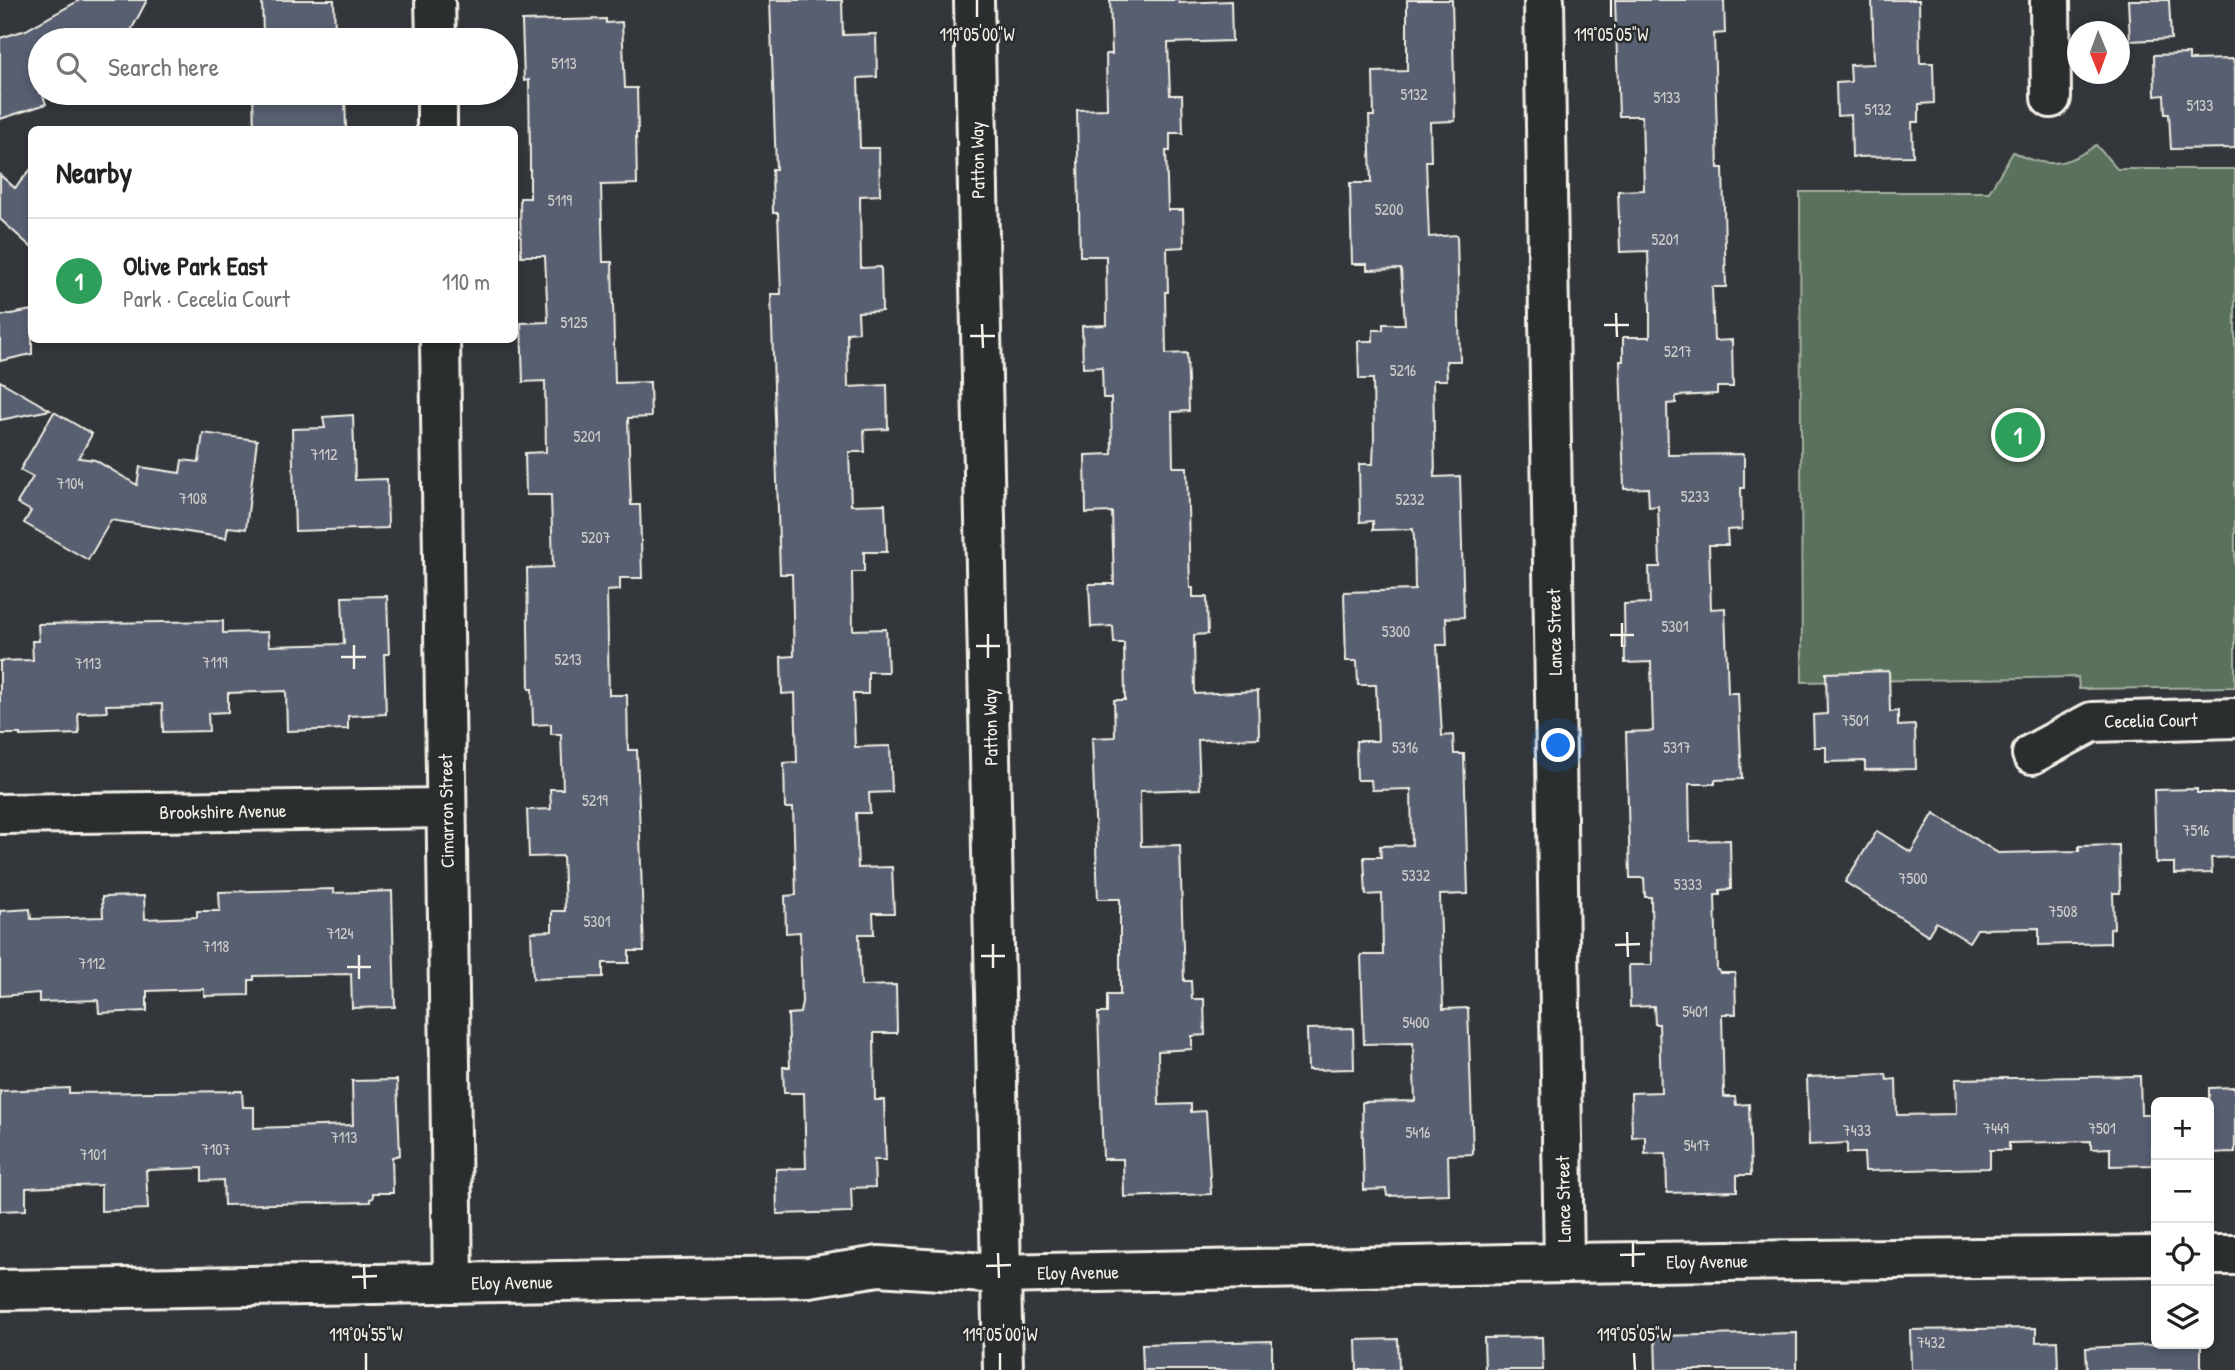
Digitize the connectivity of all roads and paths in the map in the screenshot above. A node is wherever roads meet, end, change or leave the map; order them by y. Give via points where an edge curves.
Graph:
1 (435, 0) edge
2 (974, 0) edge
3 (1544, 0) edge
4 (2050, 0) edge
5 (436, 28) edge
6 (2051, 99) dead end
7 (437, 105) edge
8 (437, 126) edge
9 (440, 343) edge
10 (2235, 718) edge
11 (2032, 754) dead end
12 (446, 808) junction
13 (0, 814) edge
14 (2214, 1255) edge
15 (2235, 1255) edge
16 (2151, 1256) edge
17 (1564, 1263) junction
18 (1001, 1274) junction
19 (453, 1283) junction
20 (0, 1290) edge
21 (1003, 1370) edge

1 - 5 street
2 - 18 street, Patton Way
3 - 17 street, Lance Street
4 - 6 street
7 - 8 street
9 - 12 street, Cimarron Street
10 - 11 street, Cecelia Court via 2092,722
12 - 13 street, Brookshire Avenue
12 - 19 street, Cimarron Street
14 - 15 street
16 - 17 street, Eloy Avenue
17 - 18 street, Eloy Avenue
18 - 19 street, Eloy Avenue via 879,1266 809,1277
18 - 21 street, Patton Way
19 - 20 street, Eloy Avenue

